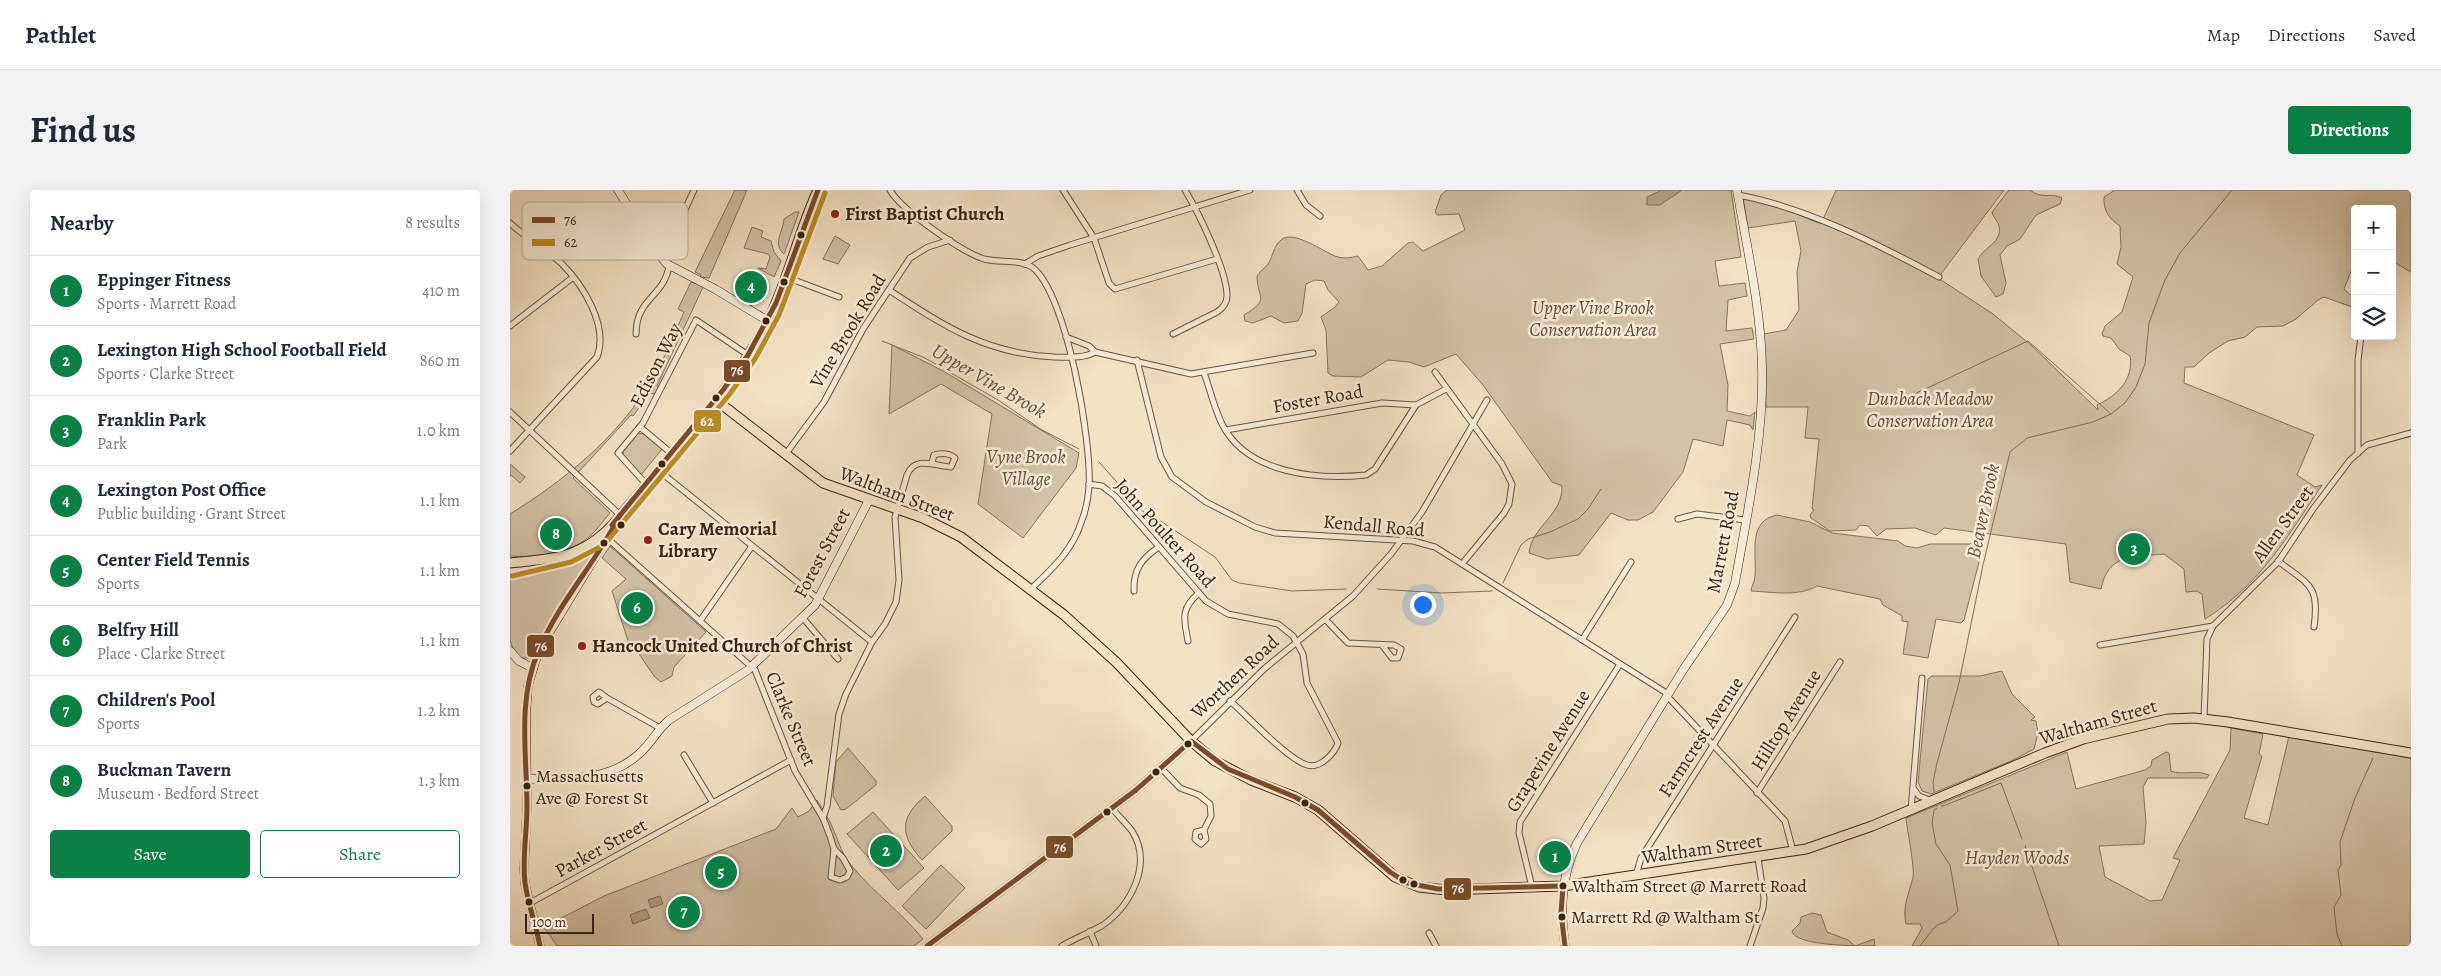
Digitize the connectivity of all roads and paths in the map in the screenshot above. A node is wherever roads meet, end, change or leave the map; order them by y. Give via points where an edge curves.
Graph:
1 (618, 190) edge
2 (694, 190) edge
3 (818, 190) edge
4 (890, 190) edge
5 (1063, 190) edge
6 (1184, 190) edge
7 (1250, 190) edge
8 (1297, 190) edge
9 (1738, 192) edge
10 (626, 202) edge
11 (688, 203) edge
12 (1196, 207) junction
13 (1320, 216) dead end
14 (511, 226) edge
15 (522, 234) edge
16 (1094, 238) junction
17 (950, 240) junction
18 (1217, 259) junction
19 (557, 260) edge
20 (663, 260) edge
21 (1025, 264) junction
22 (669, 266) junction
23 (1939, 277) dead end
24 (572, 278) junction
25 (786, 278) junction
26 (889, 290) junction
27 (839, 297) dead end
28 (768, 321) junction
29 (510, 326) edge
30 (636, 334) dead end
31 (1174, 334) dead end
32 (1066, 337) junction
33 (2360, 340) edge
34 (1095, 352) junction
35 (1313, 353) dead end
36 (748, 355) junction
37 (1072, 357) junction
38 (1137, 360) junction
39 (1435, 372) dead end
40 (1204, 373) junction
41 (1446, 389) junction
42 (716, 400) junction
43 (1487, 400) dead end
44 (1416, 405) junction
45 (510, 412) edge
46 (1473, 423) junction
47 (640, 427) junction
48 (529, 430) junction
49 (1226, 430) junction
50 (2411, 433) edge
51 (510, 451) edge
52 (671, 453) junction
53 (2358, 453) junction
54 (785, 455) junction
55 (932, 462) dead end
56 (658, 470) junction
57 (646, 484) junction
58 (1089, 484) junction
59 (869, 500) junction
60 (896, 510) junction
61 (620, 515) junction
62 (1678, 519) dead end
63 (1745, 520) junction
64 (608, 539) junction
65 (1401, 541) junction
66 (590, 545) junction
67 (752, 546) junction
68 (1159, 547) junction
69 (542, 561) junction
70 (2278, 561) junction
71 (1631, 562) dead end
72 (510, 563) edge
73 (1462, 564) junction
74 (510, 569) edge
75 (586, 571) junction
76 (1031, 589) junction
77 (1134, 591) dead end
78 (1199, 593) junction
79 (819, 600) junction
80 (1796, 617) dead end
81 (803, 618) junction
82 (1325, 619) junction
83 (700, 621) junction
84 (2213, 626) junction
85 (2314, 626) dead end
86 (1582, 640) junction
87 (1188, 641) dead end
88 (872, 642) junction
89 (1297, 642) junction
90 (1382, 645) dead end
91 (2100, 645) dead end
92 (510, 651) edge
93 (838, 660) dead end
94 (1840, 662) dead end
95 (1620, 664) junction
96 (752, 667) junction
97 (533, 668) junction
98 (1922, 678) dead end
99 (1668, 695) junction
100 (608, 698) dead end
101 (1230, 701) junction
102 (2204, 719) junction
103 (660, 728) junction
104 (1191, 741) junction
105 (1714, 745) junction
106 (2411, 753) edge
107 (684, 755) dead end
108 (791, 760) junction
109 (1162, 768) junction
110 (527, 779) junction
111 (1913, 786) junction
112 (1757, 793) junction
113 (1933, 800) junction
114 (713, 803) junction
115 (1112, 808) junction
116 (1914, 808) junction
117 (823, 818) junction
118 (1204, 830) dead end
119 (834, 849) junction
120 (1793, 852) junction
121 (1758, 858) junction
122 (1636, 876) junction
123 (1563, 886) junction
124 (1532, 887) junction
125 (530, 904) junction
126 (1090, 931) junction
127 (1429, 933) dead end
128 (540, 946) edge
129 (927, 946) edge
130 (1062, 946) edge
131 (1096, 946) edge
132 (1436, 946) edge
133 (1565, 946) edge
134 (1750, 946) edge

1 - 10 main road
2 - 11 street
3 - 25 main road
4 - 17 street via 900,202
5 - 16 street
6 - 12 street
7 - 12 street
8 - 13 street via 1306,204
9 - 23 street via 1834,226
9 - 63 main road, Marrett Road via 1762,366 1759,428
12 - 16 street
12 - 18 street
14 - 15 street
16 - 18 street via 1109,283 1115,289
16 - 21 street via 1038,256
17 - 21 street via 983,259
17 - 26 street, Vine Brook Road via 917,252
18 - 31 street via 1226,288 1223,308
19 - 24 street
20 - 22 main road
21 - 32 street via 1043,280
22 - 28 main road via 715,288
22 - 30 street via 666,279 644,304 636,323
24 - 29 street
24 - 48 street via 597,316 599,352
25 - 27 street
25 - 28 main road
26 - 37 street via 947,328 987,346 1034,356
26 - 54 street, Vine Brook Road via 863,329 824,402
28 - 36 main road
32 - 34 street via 1089,346
32 - 37 street
33 - 53 street
34 - 37 street
34 - 38 street
35 - 40 street
36 - 42 main road
36 - 47 street, Edison Way via 696,320
37 - 58 street via 1089,455
38 - 40 street via 1182,373
38 - 65 street, Kendall Road via 1153,430 1166,469 1190,492 1255,527 1275,534
39 - 41 street
40 - 49 street
41 - 44 street
41 - 46 street
42 - 52 main road
42 - 54 main road, Waltham Street
43 - 46 street, Worthen Road
44 - 49 street, Foster Road via 1382,403
44 - 49 street via 1375,470 1366,475 1288,472 1258,460
45 - 48 street
46 - 65 street, Worthen Road via 1422,512
46 - 73 street via 1510,476 1512,495 1504,514
47 - 52 street
47 - 57 street, Edison Way via 618,453
48 - 51 street
48 - 61 street
50 - 53 street, Allen Street via 2374,443
52 - 56 main road
53 - 70 street, Allen Street via 2334,479
54 - 59 main road, Waltham Street via 823,483
55 - 60 street via 917,464 910,469
56 - 57 main road
56 - 67 street
57 - 61 main road
58 - 68 street, John Poulter Road via 1109,490
58 - 76 street via 1084,515 1072,545
59 - 60 main road, Waltham Street
59 - 79 main road, Forest Street
60 - 76 main road, Waltham Street via 949,530
60 - 88 street via 894,525 899,580 896,602
61 - 64 main road
61 - 66 main road via 603,536
62 - 63 street via 1697,514
63 - 99 main road, Marrett Road via 1730,598
64 - 75 main road
64 - 83 street, Clarke Street
65 - 73 street, Kendall Road via 1435,547
65 - 82 street, Worthen Road via 1353,596
66 - 69 main road via 568,555
66 - 75 main road via 592,555
67 - 79 street
67 - 83 street
68 - 77 street via 1141,562 1134,580
68 - 78 street, John Poulter Road
69 - 72 main road
69 - 74 main road
70 - 84 street, Allen Street
70 - 85 street via 2314,592 2317,600
71 - 86 street
73 - 86 street, Kendall Road
75 - 97 main road via 548,632
76 - 104 main road, Waltham Street via 1104,650
78 - 87 street via 1188,603 1185,613
78 - 89 street, John Poulter Road via 1228,614 1278,624
79 - 81 main road, Forest Street
79 - 88 street
80 - 105 street, Farmcrest Avenue
81 - 93 street
81 - 96 main road, Forest Street
82 - 89 street, Worthen Road
82 - 90 street via 1348,643
83 - 96 street, Clarke Street
84 - 91 street
84 - 102 street, Allen Street via 2207,639
86 - 95 street, Kendall Road
88 - 117 street via 839,714
89 - 101 street, Worthen Road
89 - 101 street via 1303,654 1307,683 1338,743 1327,758 1316,766 1298,761
92 - 97 main road
94 - 112 street, Hilltop Avenue
95 - 99 street, Kendall Road
95 - 124 street, Grapevine Avenue via 1520,822 1520,836
96 - 103 main road, Forest Street
96 - 108 street, Clarke Street
97 - 110 main road via 526,707
98 - 111 street
99 - 105 street, Kendall Road
99 - 123 main road, Marrett Road via 1582,834
100 - 103 street
101 - 104 street, Worthen Road
102 - 106 main road, Waltham Street
102 - 113 main road, Waltham Street via 2168,719 2083,739
103 - 110 main road, Forest Street via 639,754 607,774
104 - 109 main road, Worthen Road
104 - 124 main road, Waltham Street via 1228,769 1295,796 1318,810 1407,884 1436,890
105 - 112 street, Kendall Road
105 - 122 street, Farmcrest Avenue via 1640,858
107 - 114 street
108 - 114 street, Parker Street
108 - 117 street, Clarke Street
109 - 115 main road, Worthen Road
109 - 118 street via 1180,788 1210,804 1211,816
110 - 125 main road via 524,869
111 - 113 street via 1920,797
111 - 116 street
112 - 120 street, Kendall Road via 1785,821
113 - 116 main road, Waltham Street
114 - 125 street, Parker Street
115 - 126 street via 1135,839 1139,855 1138,875 1135,888 1121,909
115 - 129 main road, Worthen Road
116 - 120 main road, Waltham Street via 1834,840
117 - 119 street, Clarke Street
119 - 119 street, Clarke Street via 831,877 840,880 850,871
120 - 121 main road, Waltham Street
121 - 122 main road, Waltham Street
121 - 134 street via 1764,898
122 - 123 main road, Waltham Street
123 - 124 main road, Waltham Street
123 - 133 main road, Marrett Road via 1561,913
125 - 128 main road
126 - 130 street
126 - 131 street
127 - 132 street

